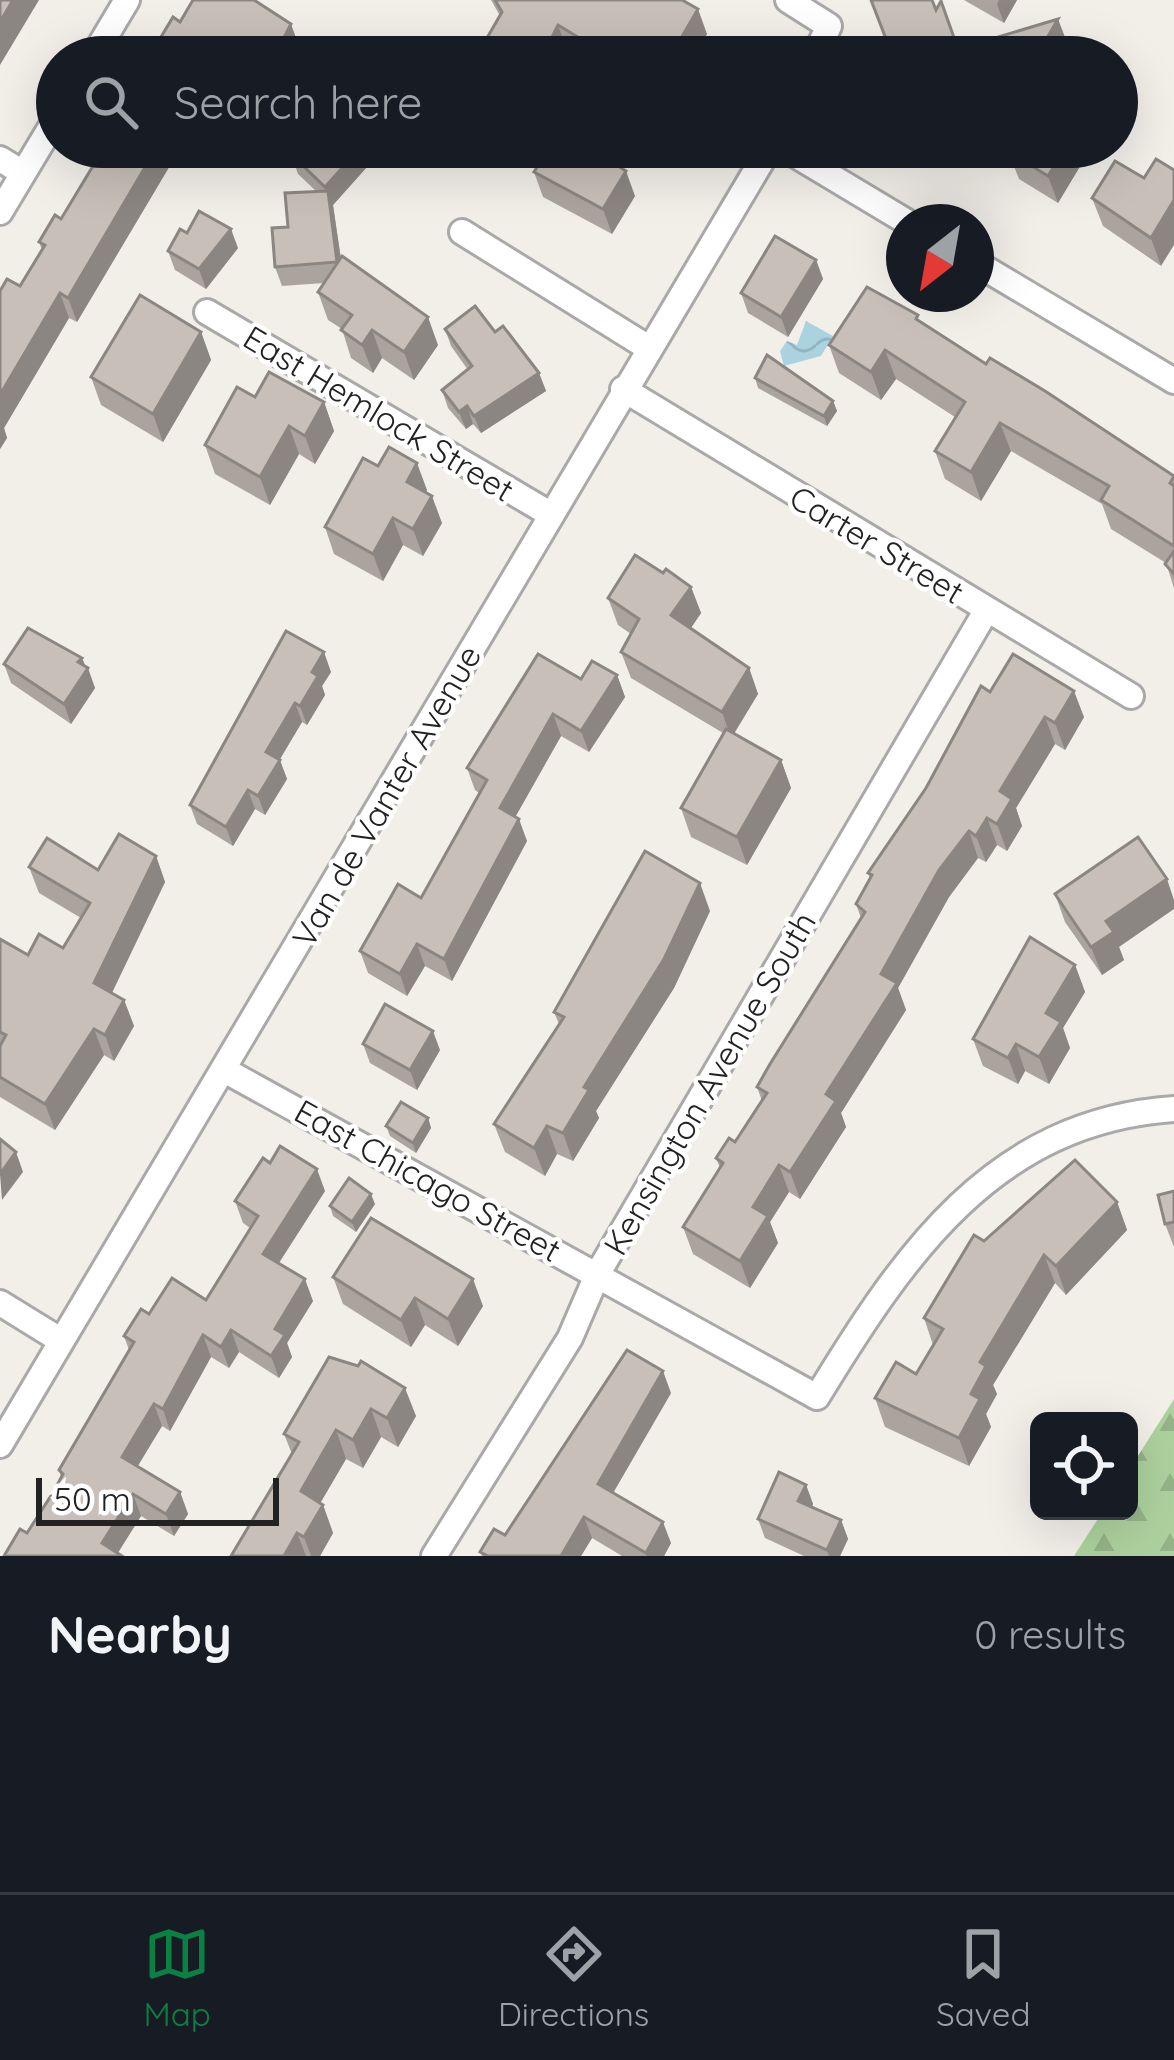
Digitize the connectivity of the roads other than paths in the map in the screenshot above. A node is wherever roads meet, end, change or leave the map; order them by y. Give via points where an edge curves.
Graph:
1 (127, 0) edge
2 (788, 0) edge
3 (106, 36) edge
4 (824, 36) edge
5 (36, 152) edge
6 (0, 159) edge
7 (757, 168) edge
8 (817, 168) edge
9 (23, 173) junction
10 (886, 209) edge
11 (0, 212) edge
12 (462, 232) dead end
13 (994, 274) edge
14 (207, 312) dead end
15 (646, 347) junction
16 (1174, 381) edge
17 (623, 388) junction
18 (550, 514) junction
19 (986, 610) junction
20 (1131, 696) dead end
21 (226, 1071) junction
22 (1174, 1109) edge
23 (598, 1273) junction
24 (0, 1303) edge
25 (60, 1340) junction
26 (0, 1445) edge
27 (434, 1556) edge

1 - 3 street
2 - 4 street via 829,26
5 - 9 street
6 - 9 street
7 - 15 street, Van de Vanter Avenue
8 - 10 street
9 - 11 street
12 - 15 street
13 - 16 street
14 - 18 street, East Hemlock Street
15 - 17 street, Van de Vanter Avenue
17 - 18 street, Van de Vanter Avenue
17 - 19 street, Carter Street
18 - 21 street, Van de Vanter Avenue
19 - 20 street, Carter Street
19 - 23 street, Kensington Avenue South
21 - 23 street, East Chicago Street
21 - 25 street, Van de Vanter Avenue
22 - 23 street, East Chicago Street via 1125,1112 1012,1161 941,1220 878,1297 817,1397
23 - 27 street, Kensington Avenue South via 570,1338
24 - 25 street
25 - 26 street, Van de Vanter Avenue

